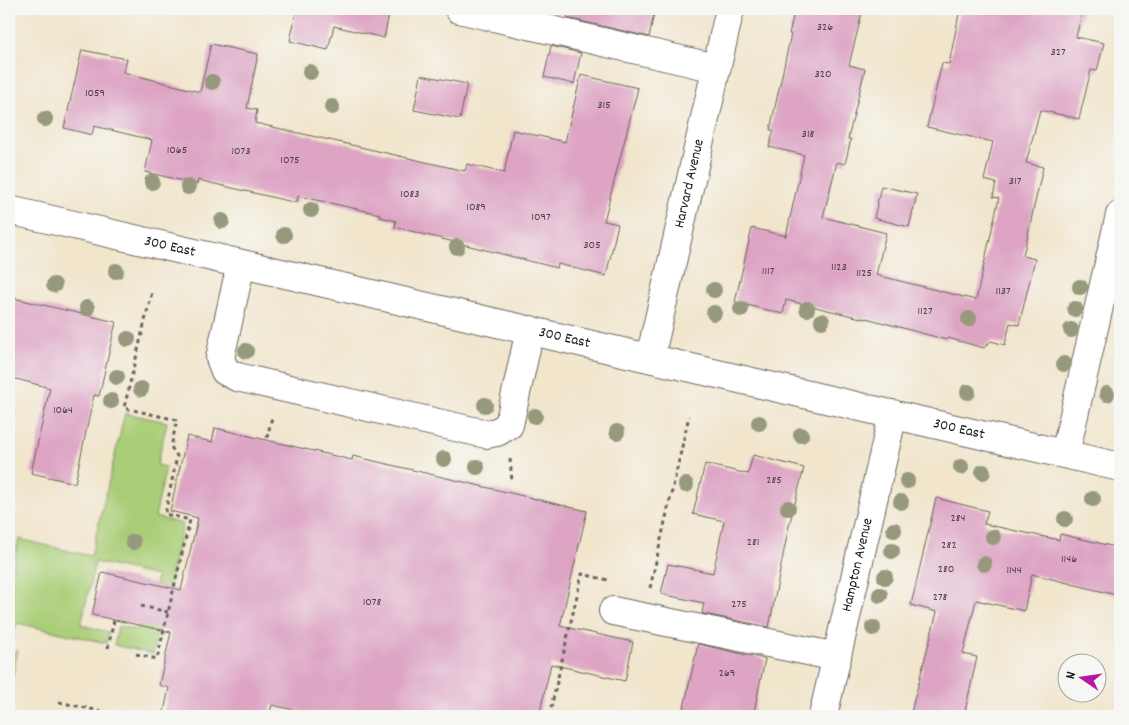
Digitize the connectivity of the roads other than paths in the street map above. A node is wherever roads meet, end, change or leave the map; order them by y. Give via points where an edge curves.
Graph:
1 (459, 9) edge
2 (730, 9) edge
3 (716, 68) junction
4 (9, 210) edge
5 (1120, 215) edge
6 (241, 264) junction
7 (530, 330) junction
8 (650, 358) junction
9 (893, 414) junction
10 (1065, 454) junction
11 (1120, 467) edge
12 (613, 611) dead end
13 (837, 657) junction
14 (823, 716) edge

1 - 3 street
2 - 3 street, Harvard Avenue
3 - 8 street, Harvard Avenue
4 - 6 street, 300 East
5 - 10 street
6 - 7 street, 300 East
6 - 7 street via 220,358 225,371 237,377 486,434 509,425
7 - 8 street, 300 East
8 - 9 street, 300 East
9 - 10 street, 300 East
9 - 13 street, Hampton Avenue
10 - 11 street, 300 East
12 - 13 street
13 - 14 street, Hampton Avenue

